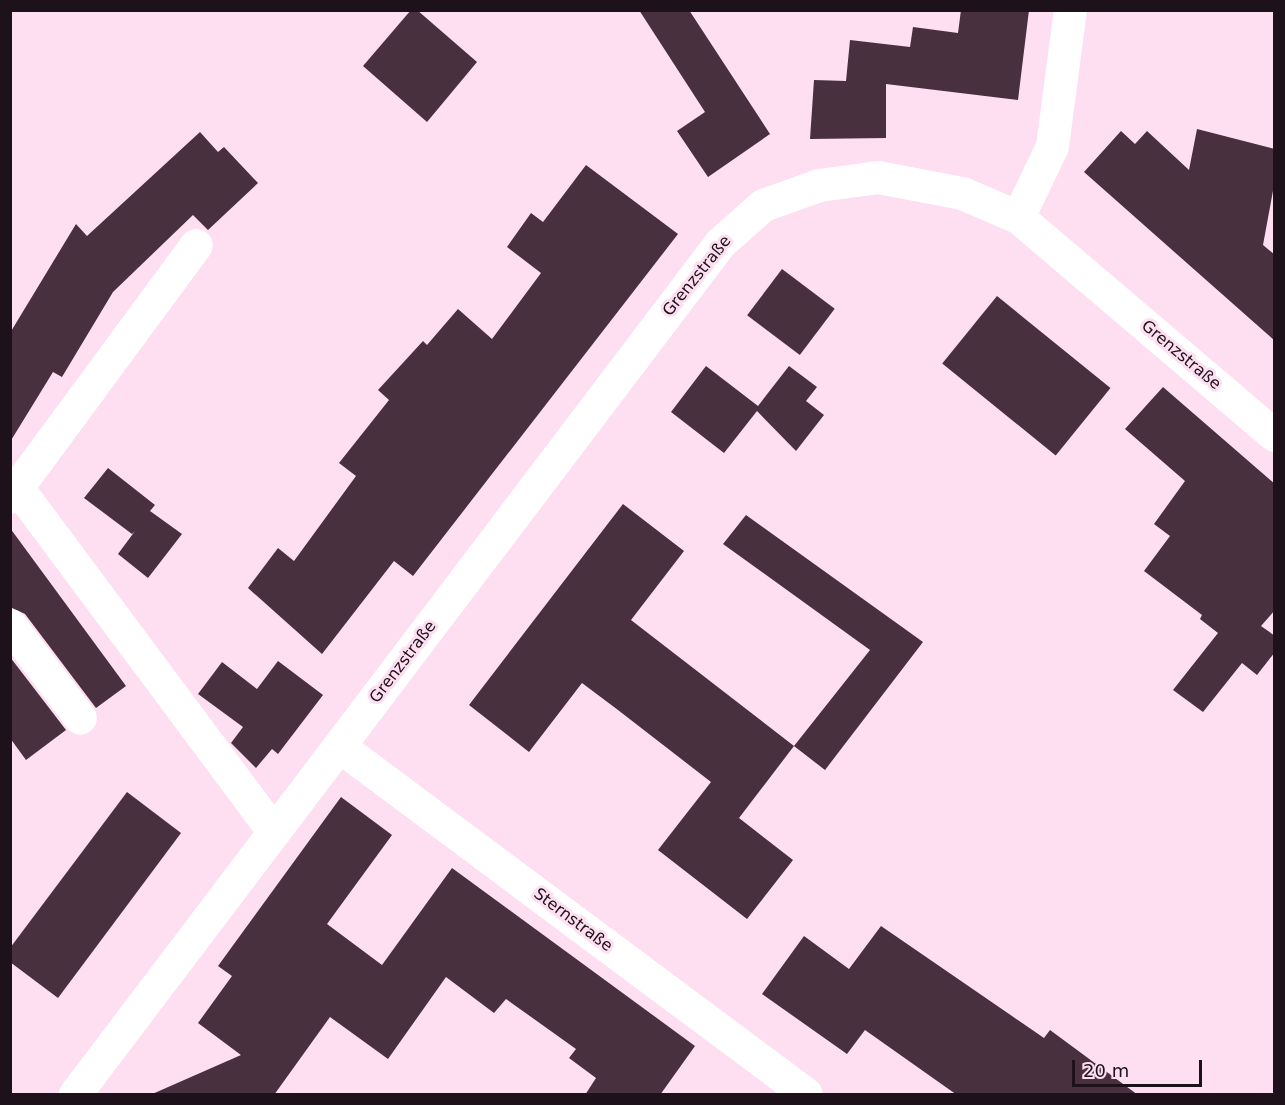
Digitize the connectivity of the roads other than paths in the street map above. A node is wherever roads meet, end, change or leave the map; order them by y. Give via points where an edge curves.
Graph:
1 (1070, 10) edge
2 (1018, 217) junction
3 (196, 245) dead end
4 (1275, 435) edge
5 (15, 494) edge
6 (10, 625) edge
7 (80, 718) dead end
8 (339, 746) junction
9 (273, 831) junction
10 (75, 1095) edge
11 (807, 1095) edge

1 - 2 street via 1052,146
2 - 4 street, Grenzstraße
2 - 8 street, Grenzstraße via 962,193 878,177 819,185 763,205 720,243
3 - 5 street
5 - 9 street
6 - 7 street
8 - 9 street, Grenzstraße
8 - 11 street, Sternstraße
9 - 10 street, Grenzstraße

